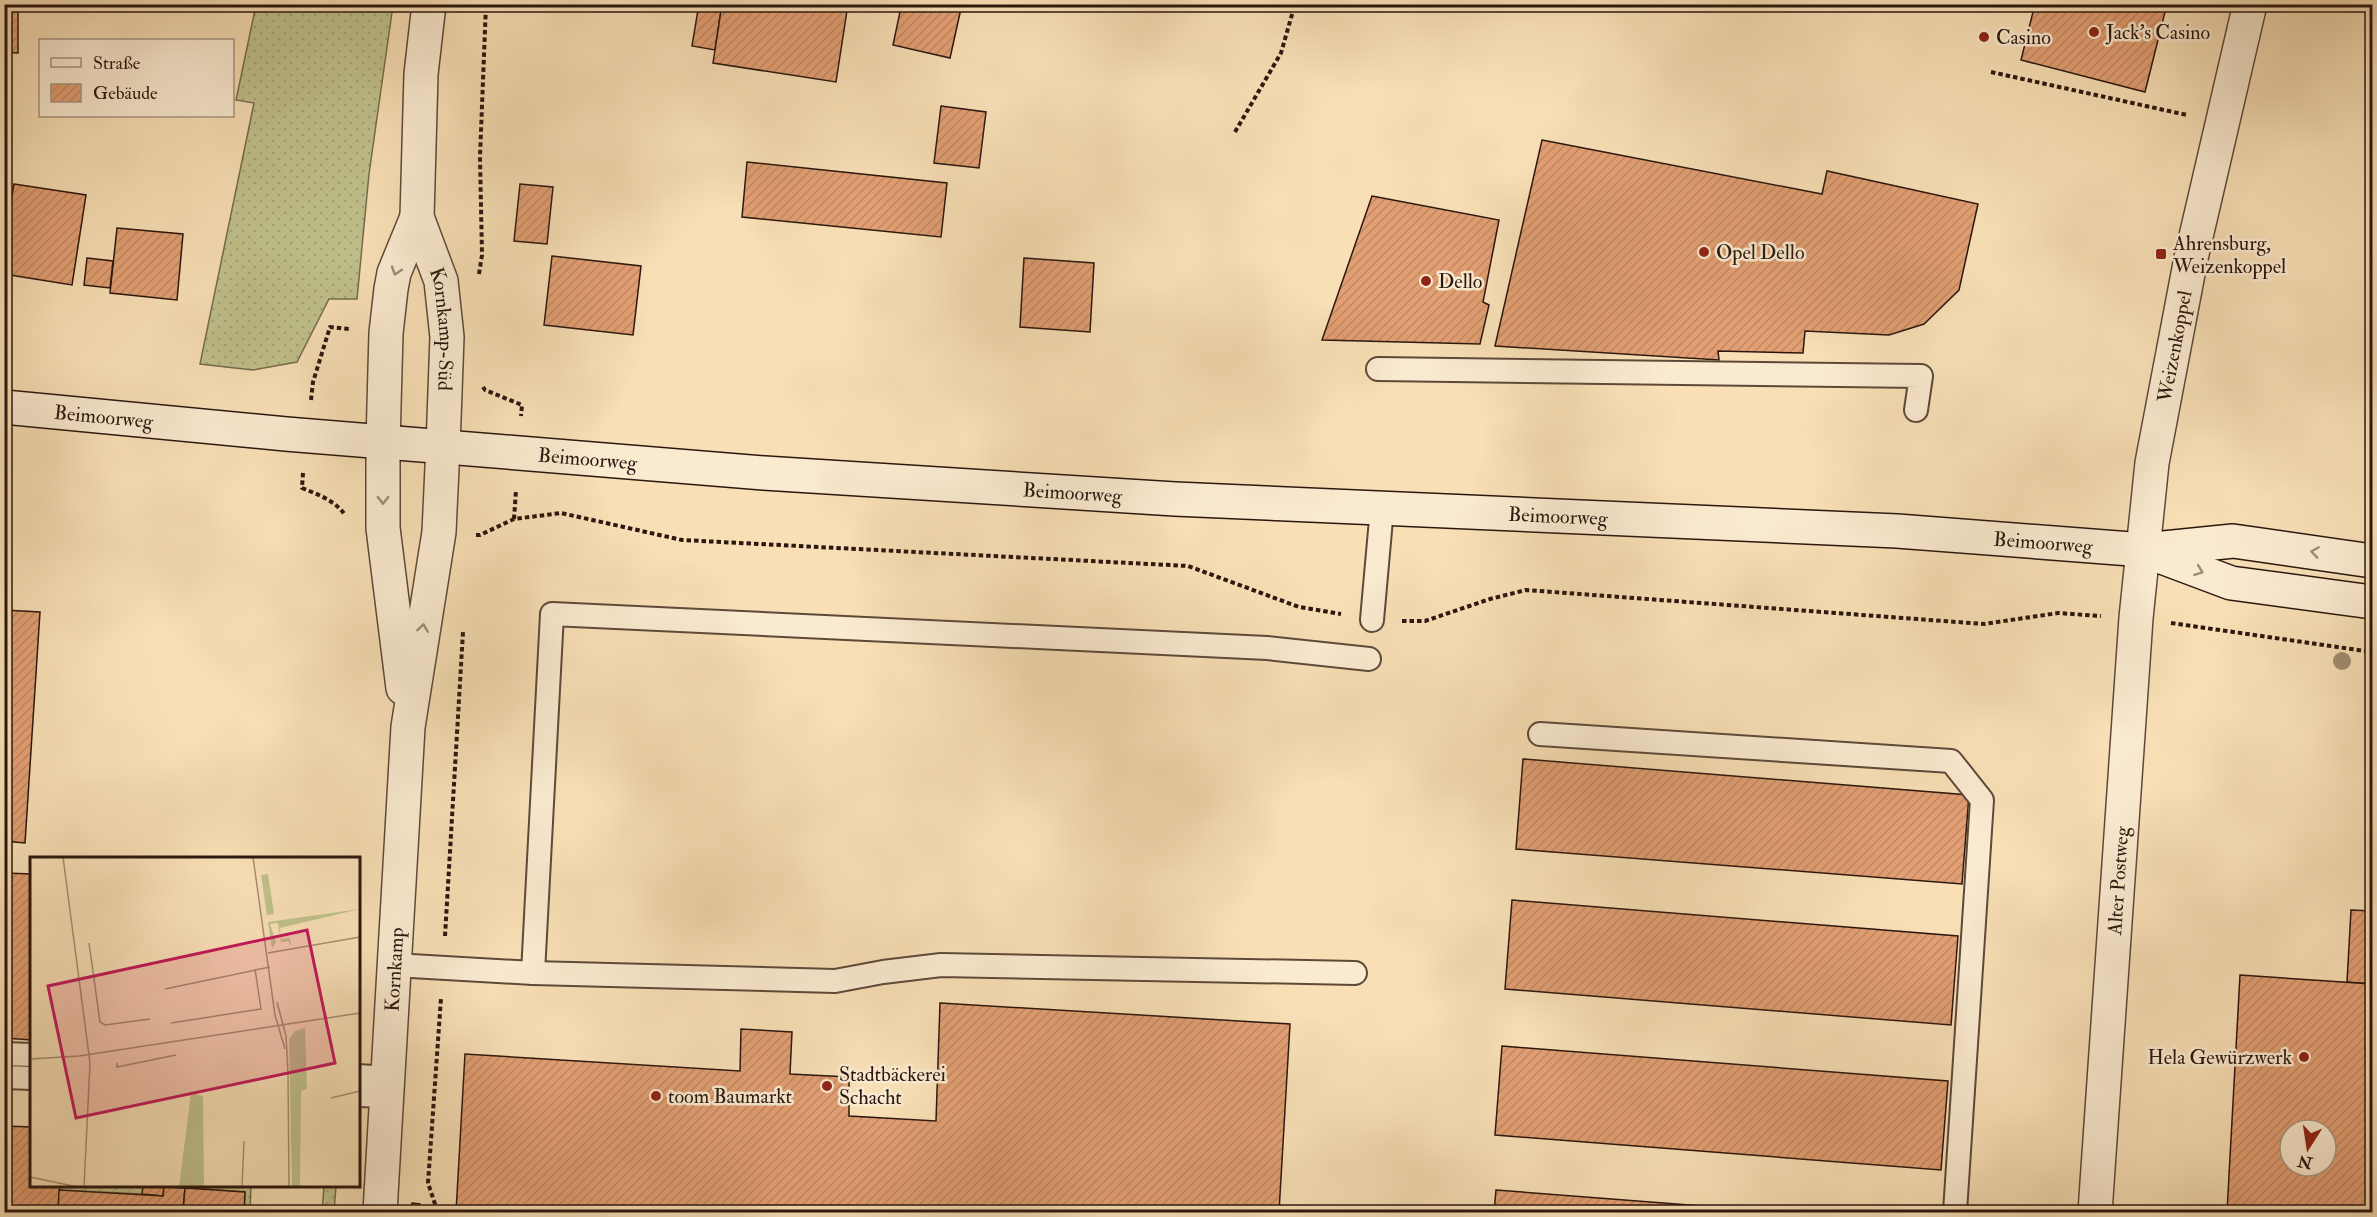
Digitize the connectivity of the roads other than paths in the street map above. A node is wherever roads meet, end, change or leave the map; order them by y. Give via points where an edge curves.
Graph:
1 (429, 4) edge
2 (2250, 4) edge
3 (417, 217) junction
4 (1378, 369) dead end
5 (4, 406) edge
6 (1916, 410) dead end
7 (383, 442) junction
8 (443, 446) junction
9 (1382, 508) junction
10 (2144, 550) junction
11 (2373, 561) edge
12 (2373, 602) edge
13 (1372, 620) road end
14 (1369, 659) dead end
15 (408, 727) junction
16 (1540, 734) dead end
17 (394, 965) junction
18 (533, 973) junction
19 (1355, 973) dead end
20 (4, 1054) edge
21 (30, 1055) edge
22 (4, 1077) edge
23 (30, 1078) edge
24 (373, 1086) edge
25 (380, 1212) edge
26 (1955, 1212) edge
27 (2095, 1212) edge

1 - 3 street, Kornkamp-Süd via 421,74
2 - 10 street, Weizenkoppel via 2191,258 2152,463
3 -> 7 street, Kornkamp-Süd via 391,289
3 - 8 street, Kornkamp-Süd via 441,281 447,338
4 - 6 lane via 1921,376
5 - 7 street, Beimoorweg
7 - 8 street, Beimoorweg
7 -> 15 street, Kornkamp via 384,528
8 - 9 street, Beimoorweg via 764,473
15 -> 8 street, Kornkamp via 439,532
9 - 10 street, Beimoorweg via 1897,531
9 - 13 lane
11 -> 10 street, Beimoorweg via 2233,541
10 -> 12 street, Beimoorweg via 2231,583
10 - 27 street, Alter Postweg
14 - 18 lane via 1267,648 552,614
15 - 17 street, Kornkamp
16 - 26 lane via 1951,761 1982,800
17 - 18 lane
17 - 24 street, Kornkamp
18 - 19 lane via 835,981 941,965
20 - 21 lane
22 - 23 lane
24 - 25 street, Kornkamp

